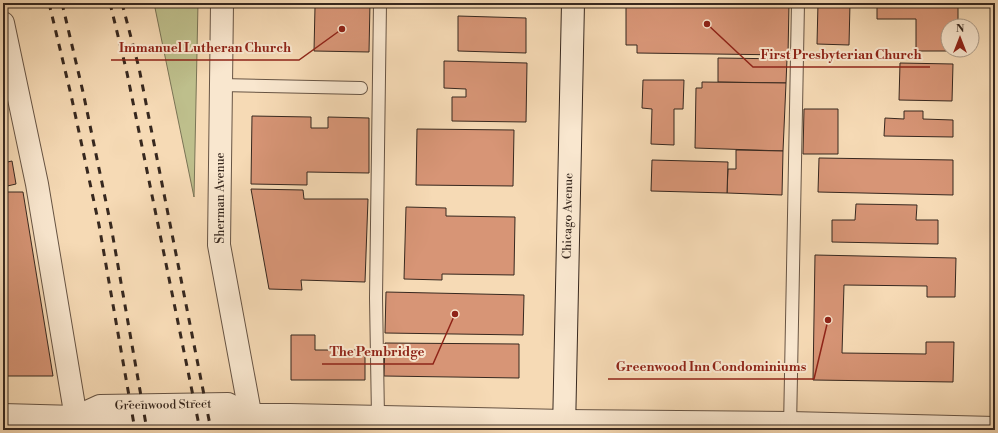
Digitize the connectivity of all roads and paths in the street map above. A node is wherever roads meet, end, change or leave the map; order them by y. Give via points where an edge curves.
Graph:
1 (222, 3) edge
2 (380, 3) edge
3 (573, 3) edge
4 (798, 3) edge
5 (3, 23) edge
6 (221, 85) junction
7 (361, 88) dead end
8 (10, 89) edge
9 (3, 415) edge
10 (378, 417) junction
11 (251, 422) edge
12 (77, 423) edge
13 (414, 424) edge
14 (564, 425) edge
15 (790, 426) edge
16 (995, 428) edge

1 - 6 street, Sherman Avenue
2 - 10 lane via 376,298
3 - 14 street, Chicago Avenue
4 - 15 lane
5 - 8 street
6 - 7 lane
6 - 11 street, Sherman Avenue via 219,245
8 - 12 street via 37,184
9 - 12 street, Greenwood Street
10 - 11 street, Greenwood Street via 290,415
10 - 13 street, Greenwood Street
11 - 12 street, Greenwood Street via 231,425 102,426
13 - 14 street, Greenwood Street
14 - 15 street, Greenwood Street
15 - 16 street, Greenwood Street

